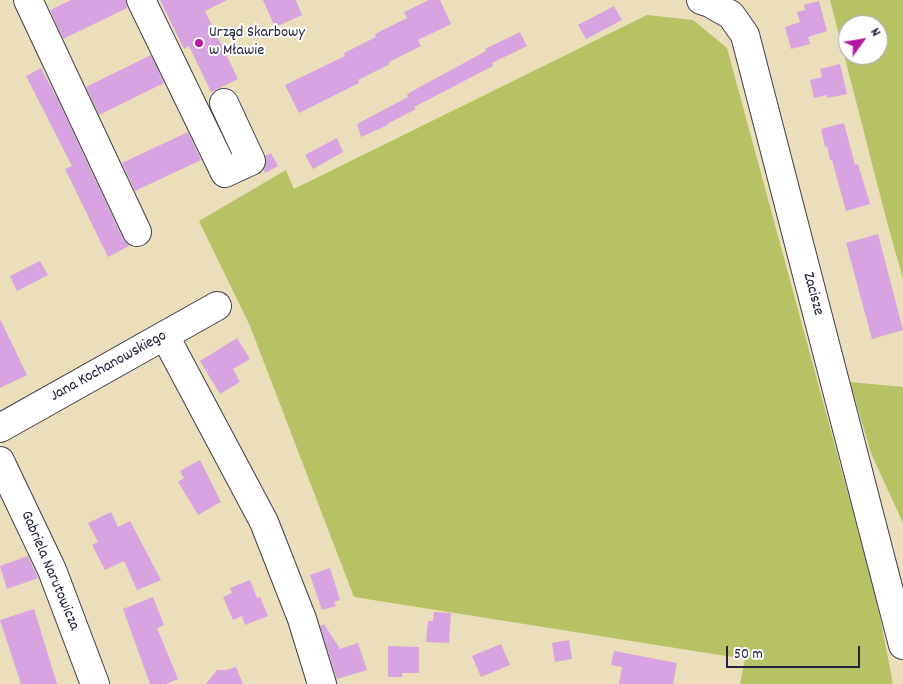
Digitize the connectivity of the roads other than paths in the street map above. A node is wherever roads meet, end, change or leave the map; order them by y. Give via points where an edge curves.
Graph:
1 (28, 0) edge
2 (141, 0) edge
3 (702, 0) edge
4 (224, 103) dead end
5 (137, 232) dead end
6 (217, 306) dead end
7 (165, 336) junction
8 (0, 428) edge
9 (0, 461) edge
10 (899, 607) edge
11 (903, 645) edge
12 (95, 684) edge
13 (322, 684) edge

1 - 5 street
2 - 4 street via 225,174 251,161
3 - 10 street, Zacisze via 731,15 745,35
6 - 7 street, Jana Kochanowskiego
7 - 8 street, Jana Kochanowskiego
7 - 13 street via 264,522 302,619
9 - 12 street, Gabriela Narutowicza via 52,570
10 - 11 street, Zacisze

